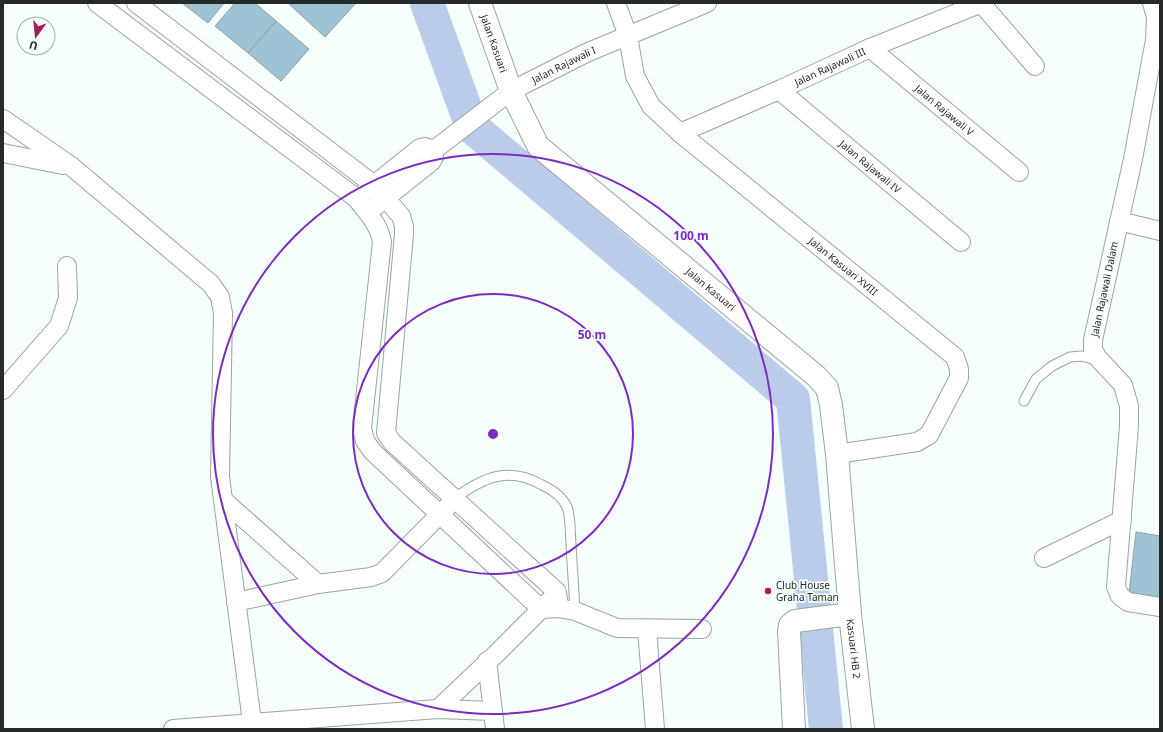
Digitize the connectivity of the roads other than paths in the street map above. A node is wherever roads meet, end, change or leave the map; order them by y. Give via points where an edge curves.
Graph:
1 (97, 3) edge
2 (136, 3) edge
3 (480, 3) edge
4 (616, 3) edge
5 (707, 3) edge
6 (981, 3) edge
7 (1152, 3) edge
8 (628, 36) junction
9 (870, 48) junction
10 (1035, 66) dead end
11 (779, 90) junction
12 (511, 91) junction
13 (3, 119) edge
14 (680, 134) junction
15 (435, 149) junction
16 (3, 153) edge
17 (71, 166) junction
18 (1019, 172) dead end
19 (374, 185) junction
20 (356, 198) junction
21 (385, 199) junction
22 (368, 212) junction
23 (1119, 221) junction
24 (1160, 231) edge
25 (961, 242) dead end
26 (67, 266) dead end
27 (1101, 361) junction
28 (3, 390) edge
29 (1024, 401) dead end
30 (837, 454) junction
31 (455, 498) junction
32 (223, 500) junction
33 (440, 514) junction
34 (1122, 520) junction
35 (1044, 558) dead end
36 (318, 584) junction
37 (236, 602) junction
38 (558, 605) junction
39 (1160, 607) edge
40 (844, 614) junction
41 (646, 629) junction
42 (702, 629) dead end
43 (487, 661) junction
44 (438, 709) junction
45 (493, 711) junction
46 (252, 722) junction
47 (281, 724) edge
48 (173, 729) edge
49 (495, 729) edge
50 (655, 729) edge
51 (794, 729) edge
52 (863, 729) edge

1 - 20 street
2 - 19 street
3 - 12 main road, Jalan Kasuari
4 - 8 street, Jalan Kasuari XVIII
5 - 8 street, Jalan Rajawali I
6 - 9 street, Jalan Rajawali III
6 - 10 street
7 - 23 street, Jalan Rajawali Dalam via 1156,17 1156,40
8 - 12 street, Jalan Rajawali I via 586,53
8 - 14 street, Jalan Kasuari XVIII via 635,76 651,106
9 - 11 street, Jalan Rajawali III
9 - 18 street, Jalan Rajawali V
11 - 14 street, Jalan Rajawali III
11 - 25 street, Jalan Rajawali IV
12 - 15 street, Jalan Rajawali I
12 - 30 main road, Jalan Kasuari via 538,146 816,376 827,388
13 - 17 street
14 - 30 street, Jalan Kasuari XVIII via 955,357 960,369 959,378 929,435 917,442
15 - 19 street via 420,148
15 - 21 street, Jalan Rajawali I via 431,162
16 - 17 street
17 - 32 street via 211,284 220,297 223,313 220,477
19 - 20 street
19 - 21 street
20 - 22 street
21 - 22 street, Jalan Rajawali I
21 - 31 street via 401,216 404,226 386,433 392,442
22 - 33 street via 381,233 382,242 362,428 365,441 373,452
23 - 24 street
23 - 27 street, Jalan Rajawali Dalam via 1092,340 1093,349
26 - 28 street via 68,298 60,326
27 - 29 lane via 1082,356 1070,357 1052,366 1036,379
27 - 34 street, Jalan Rajawali Dalam via 1124,385 1129,406 1130,426
30 - 40 main road, Jalan Kasuari
31 - 33 street
31 - 38 street
31 - 38 lane via 471,487 508,474 538,482 561,498 567,508 570,523
32 - 36 street
32 - 37 street
33 - 36 street via 382,573 371,577
33 - 38 street
34 - 35 street
34 - 39 street, Jalan Rajawali Dalam via 1116,587 1120,596 1128,602
36 - 37 street
37 - 46 street
38 - 41 street via 617,628
38 - 43 street
40 - 51 main road, Kasuari HB 2 via 794,621 790,625
40 - 52 main road, Kasuari HB 2
41 - 42 street
41 - 50 street
43 - 44 street
43 - 45 street
44 - 45 street
44 - 47 street
45 - 49 street
46 - 47 street
46 - 48 street

